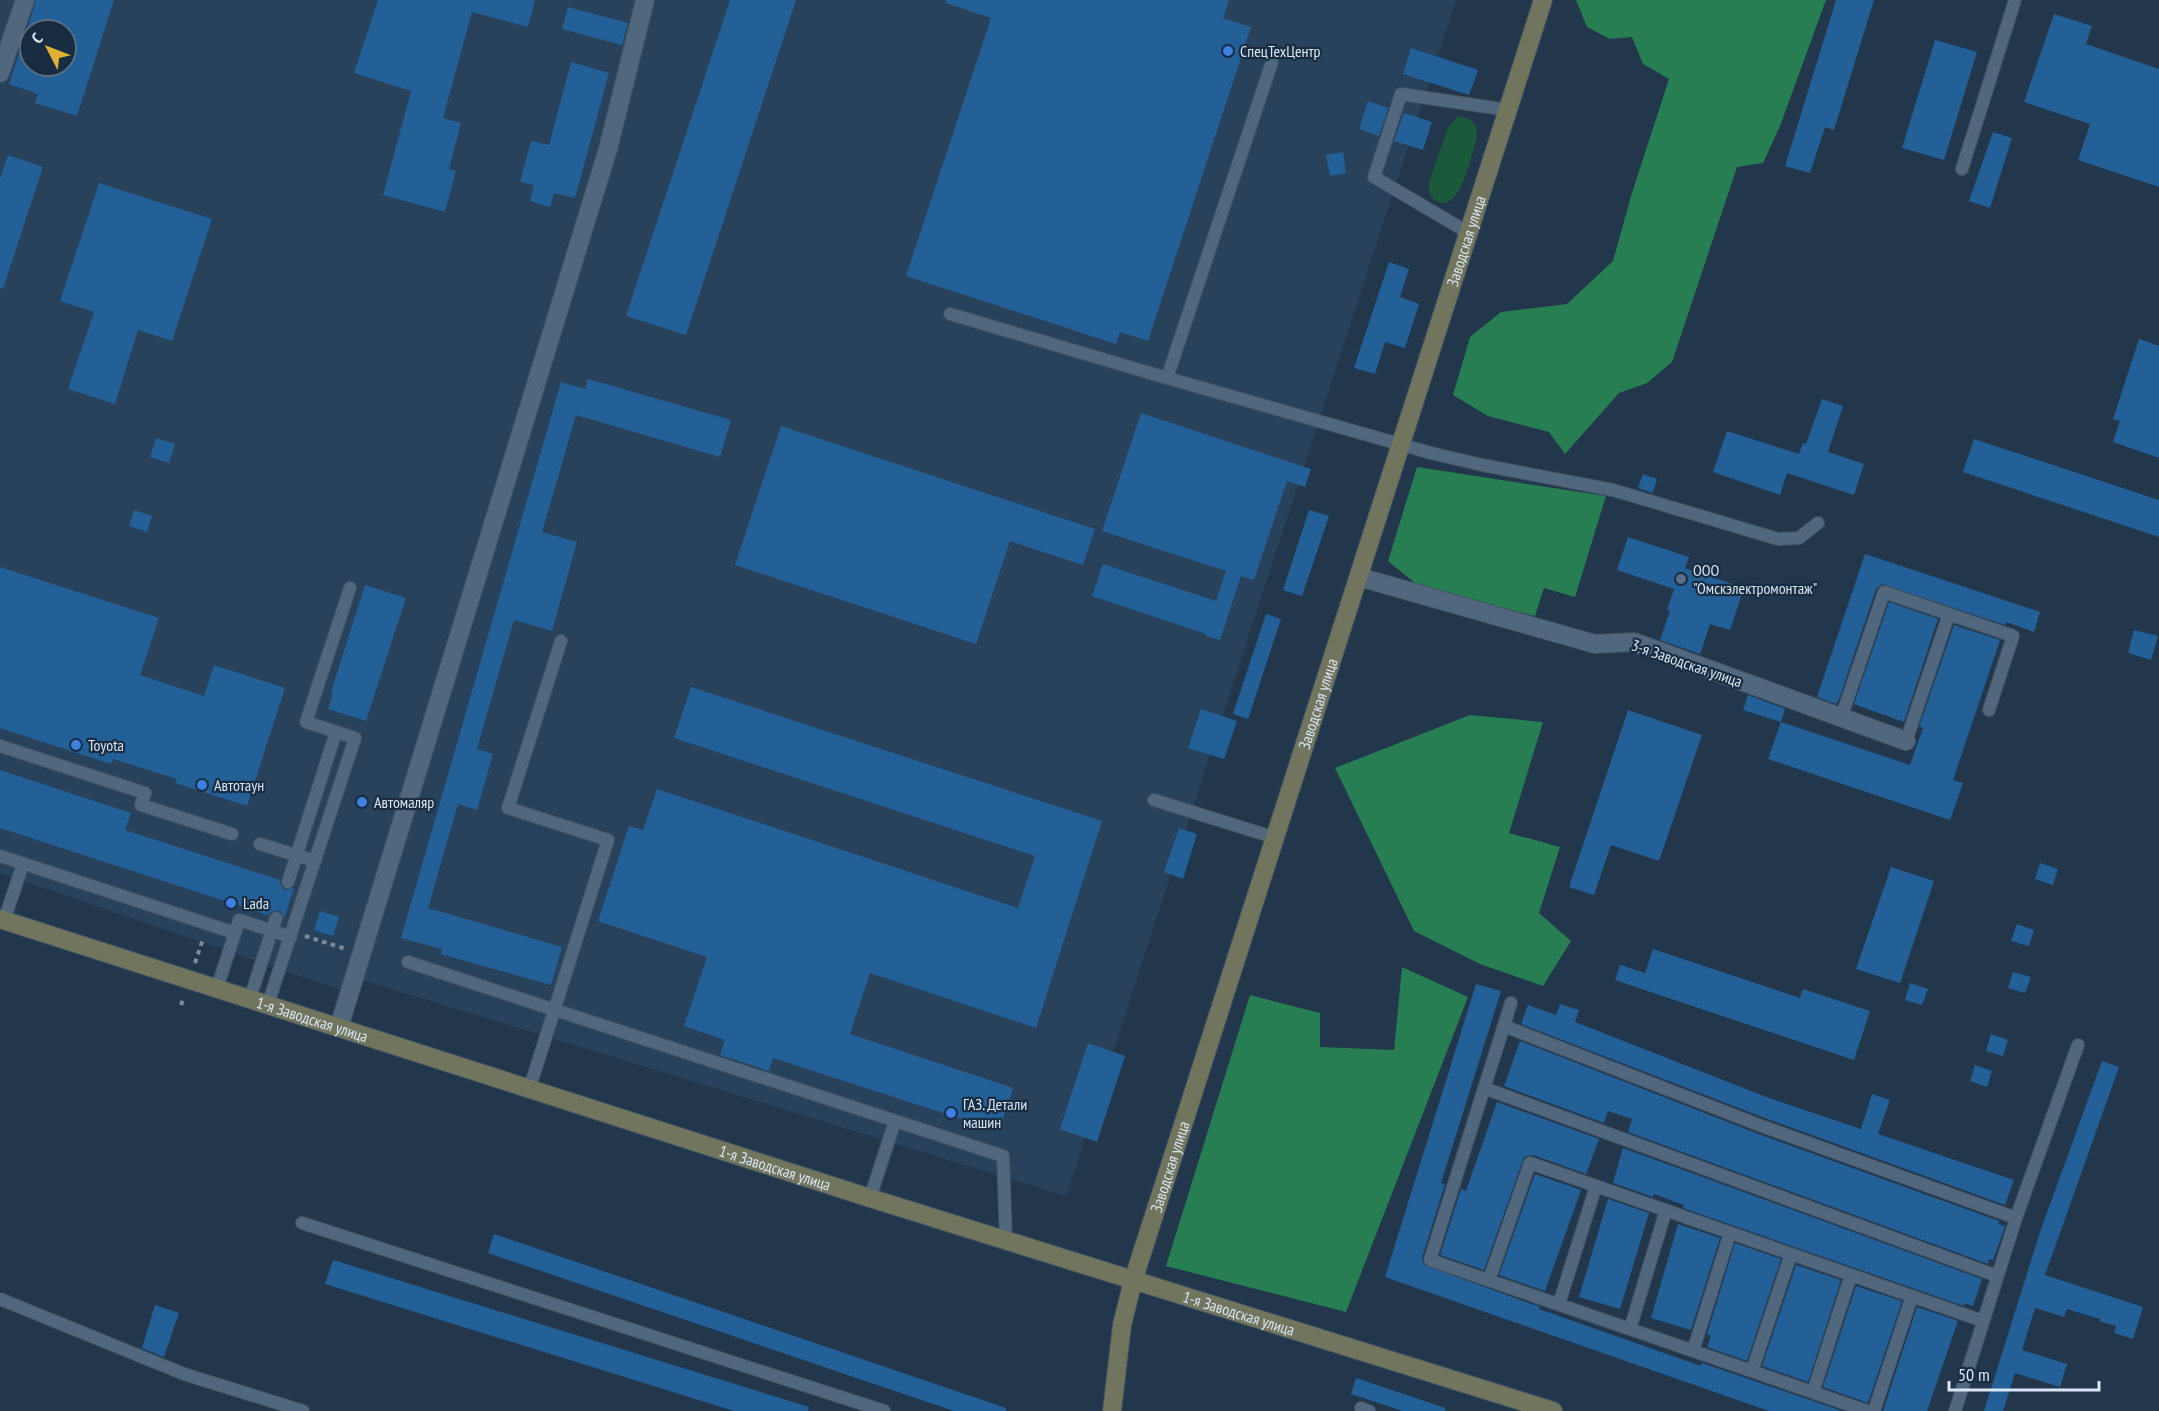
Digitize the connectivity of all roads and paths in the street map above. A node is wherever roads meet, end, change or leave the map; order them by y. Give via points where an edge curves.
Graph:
1 (25, 0) edge
2 (645, 0) edge
3 (1543, 0) edge
4 (2015, 0) edge
5 (1272, 62) dead end
6 (0, 73) edge
7 (1508, 110) junction
8 (1962, 169) dead end
9 (1469, 233) junction
10 (950, 314) dead end
11 (1167, 378) junction
12 (1402, 445) junction
13 (1818, 523) dead end
14 (1359, 577) junction
15 (350, 588) dead end
16 (1949, 614) junction
17 (561, 641) dead end
18 (1989, 710) dead end
19 (1841, 718) junction
20 (336, 732) junction
21 (1906, 741) joint
22 (0, 746) edge
23 (1154, 800) dead end
24 (232, 834) dead end
25 (1276, 838) junction
26 (260, 844) dead end
27 (296, 855) junction
28 (0, 856) edge
29 (315, 861) junction
30 (23, 864) junction
31 (288, 882) dead end
32 (276, 918) dead end
33 (2, 920) edge
34 (208, 924) junction
35 (272, 931) junction
36 (235, 933) junction
37 (291, 937) junction
38 (314, 938) dead end
39 (361, 954) junction
40 (408, 962) dead end
41 (194, 965) dead end
42 (217, 988) junction
43 (184, 996) dead end
44 (250, 998) junction
45 (1512, 1003) dead end
46 (268, 1004) junction
47 (181, 1005) dead end
48 (555, 1010) junction
49 (1504, 1026) junction
50 (339, 1027) junction
51 (2078, 1045) dead end
52 (1484, 1089) junction
53 (529, 1090) junction
54 (896, 1121) junction
55 (1596, 1186) junction
56 (870, 1198) junction
57 (1666, 1210) junction
58 (2016, 1218) junction
59 (302, 1223) dead end
60 (1730, 1233) junction
61 (1006, 1241) junction
62 (1791, 1254) junction
63 (1851, 1275) junction
64 (1997, 1276) junction
65 (1489, 1280) junction
66 (1133, 1281) junction
67 (1912, 1296) junction
68 (0, 1299) edge
69 (1559, 1304) junction
70 (1983, 1321) junction
71 (1630, 1329) junction
72 (1693, 1351) junction
73 (1752, 1371) junction
74 (1813, 1392) junction
75 (303, 1411) edge
76 (884, 1411) edge
77 (1112, 1411) edge
78 (1553, 1411) edge
79 (1867, 1411) edge
80 (1874, 1411) edge
81 (1954, 1411) edge

1 - 6 street
2 - 39 street via 608,149
3 - 7 main road, Заводская улица
4 - 8 lane
5 - 11 lane
7 - 9 main road, Заводская улица
7 - 9 lane via 1401,94 1374,177
9 - 12 main road, Заводская улица
10 - 11 lane
11 - 12 lane
12 - 13 lane via 1613,490 1778,539 1799,538
12 - 14 main road, Заводская улица
14 - 19 street, 3-я Заводская улица via 1595,644 1634,642
14 - 25 main road, Заводская улица
15 - 20 lane via 306,722
16 - 18 lane via 2013,636
16 - 19 lane via 1884,592
16 - 21 lane
17 - 48 lane via 508,808 608,840
19 - 21 street, 3-я Заводская улица
20 - 27 lane
20 - 29 lane via 355,738
22 - 24 lane via 144,793 141,805
23 - 25 lane
25 - 66 main road, Заводская улица
26 - 27 lane
27 - 29 lane
27 - 31 lane
28 - 30 lane
29 - 37 lane
30 - 33 lane
30 - 34 lane
32 - 35 lane
33 - 42 main road, 1-я Заводская улица
34 - 36 lane
34 - 41 path
35 - 36 lane via 239,920
35 - 37 lane
35 - 44 lane
36 - 42 lane
37 - 46 lane
38 - 39 path
39 - 50 street
40 - 48 lane
42 - 44 main road, 1-я Заводская улица
43 - 47 path
44 - 46 main road, 1-я Заводская улица
45 - 49 lane
46 - 50 main road, 1-я Заводская улица
48 - 53 lane
48 - 54 lane
49 - 52 lane
49 - 58 lane via 1759,1125
50 - 53 main road, 1-я Заводская улица
51 - 58 lane
52 - 64 lane
52 - 65 lane via 1430,1260
53 - 56 main road, 1-я Заводская улица
54 - 56 lane
54 - 61 lane via 1003,1156
55 - 57 lane
55 - 65 lane via 1530,1163
55 - 69 lane
56 - 61 main road, 1-я Заводская улица
57 - 60 lane
57 - 71 lane
58 - 64 lane
59 - 76 lane
60 - 62 lane
60 - 72 lane
61 - 66 main road, 1-я Заводская улица
62 - 63 lane
62 - 73 lane
63 - 67 lane
63 - 74 lane
64 - 70 lane
65 - 69 lane
66 - 77 main road, Заводская улица via 1122,1325
66 - 78 main road, 1-я Заводская улица
67 - 70 lane
67 - 80 lane
68 - 75 lane via 184,1374
69 - 71 lane
70 - 81 lane
71 - 72 lane
72 - 73 lane
73 - 74 lane
74 - 79 lane

